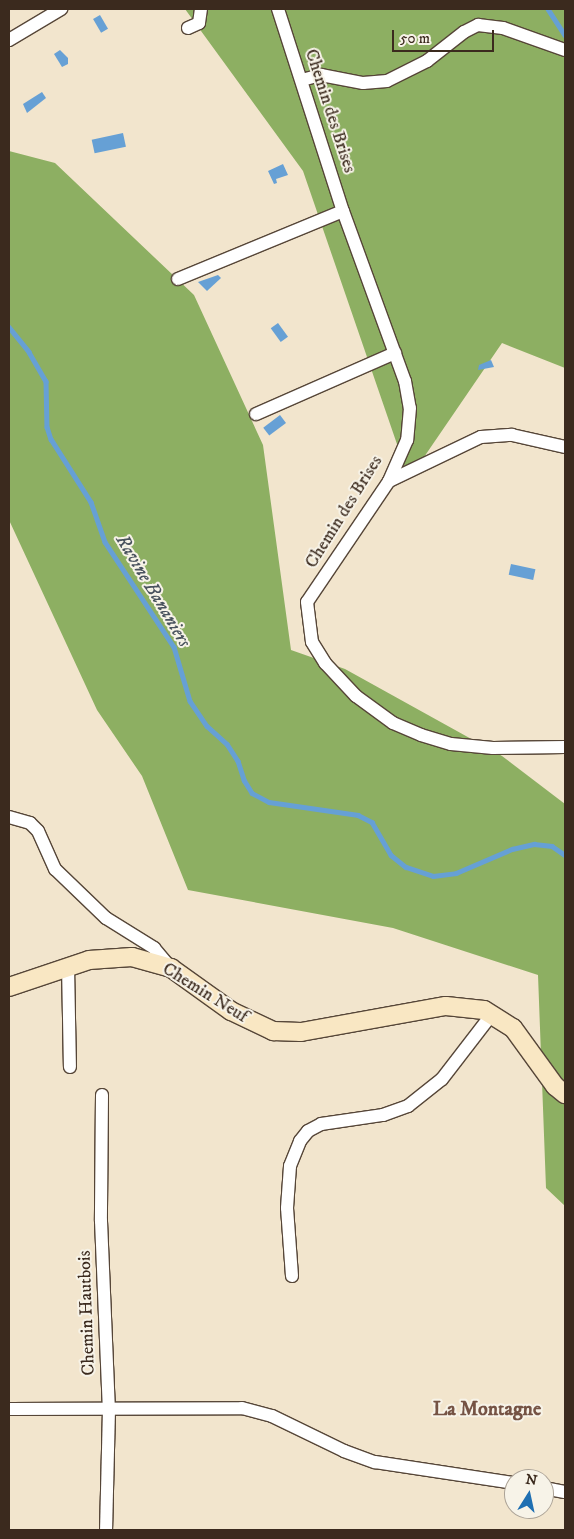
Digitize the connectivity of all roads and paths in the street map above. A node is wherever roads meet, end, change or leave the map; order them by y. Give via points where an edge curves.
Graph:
1 (61, 9) edge
2 (202, 9) edge
3 (278, 9) edge
4 (188, 28) dead end
5 (9, 40) edge
6 (565, 50) edge
7 (302, 80) junction
8 (343, 211) junction
9 (178, 278) dead end
10 (395, 353) junction
11 (256, 414) dead end
12 (565, 447) edge
13 (389, 481) junction
14 (565, 747) edge
15 (9, 817) edge
16 (68, 966) junction
17 (171, 968) junction
18 (9, 987) edge
19 (492, 1014) junction
20 (70, 1067) dead end
21 (565, 1094) edge
22 (102, 1095) dead end
23 (292, 1276) dead end
24 (9, 1409) edge
25 (108, 1409) junction
26 (504, 1481) edge
27 (106, 1530) edge

1 - 5 street
2 - 4 street via 198,23
3 - 7 street, Chemin des Brises
6 - 7 street via 503,28 478,25 427,61 387,81 363,83 321,74
7 - 8 street, Chemin des Brises
8 - 9 street
8 - 10 street, Chemin des Brises
10 - 11 street
10 - 13 street, Chemin des Brises via 408,395 410,422 407,440
12 - 13 street via 512,435 482,437
13 - 14 street, Chemin des Brises via 307,602 312,642 325,663 356,696 393,722 421,735 451,744 493,748
15 - 17 street via 30,823 38,832 55,869 106,918 154,948
16 - 17 street, Chemin Neuf via 107,957 132,957
16 - 18 street, Chemin Neuf
16 - 20 street
17 - 19 street, Chemin Neuf via 247,1021 273,1031 301,1032 446,1006 465,1006
19 - 21 street, Chemin Neuf via 513,1028 555,1086
19 - 23 street via 442,1079 408,1106 383,1115 321,1124 308,1131 290,1166 287,1208
22 - 25 street, Chemin Hautbois via 101,1221
24 - 25 street
25 - 26 street via 120,1406 242,1408 272,1416 344,1451 375,1462
25 - 27 street, Chemin Hautbois

